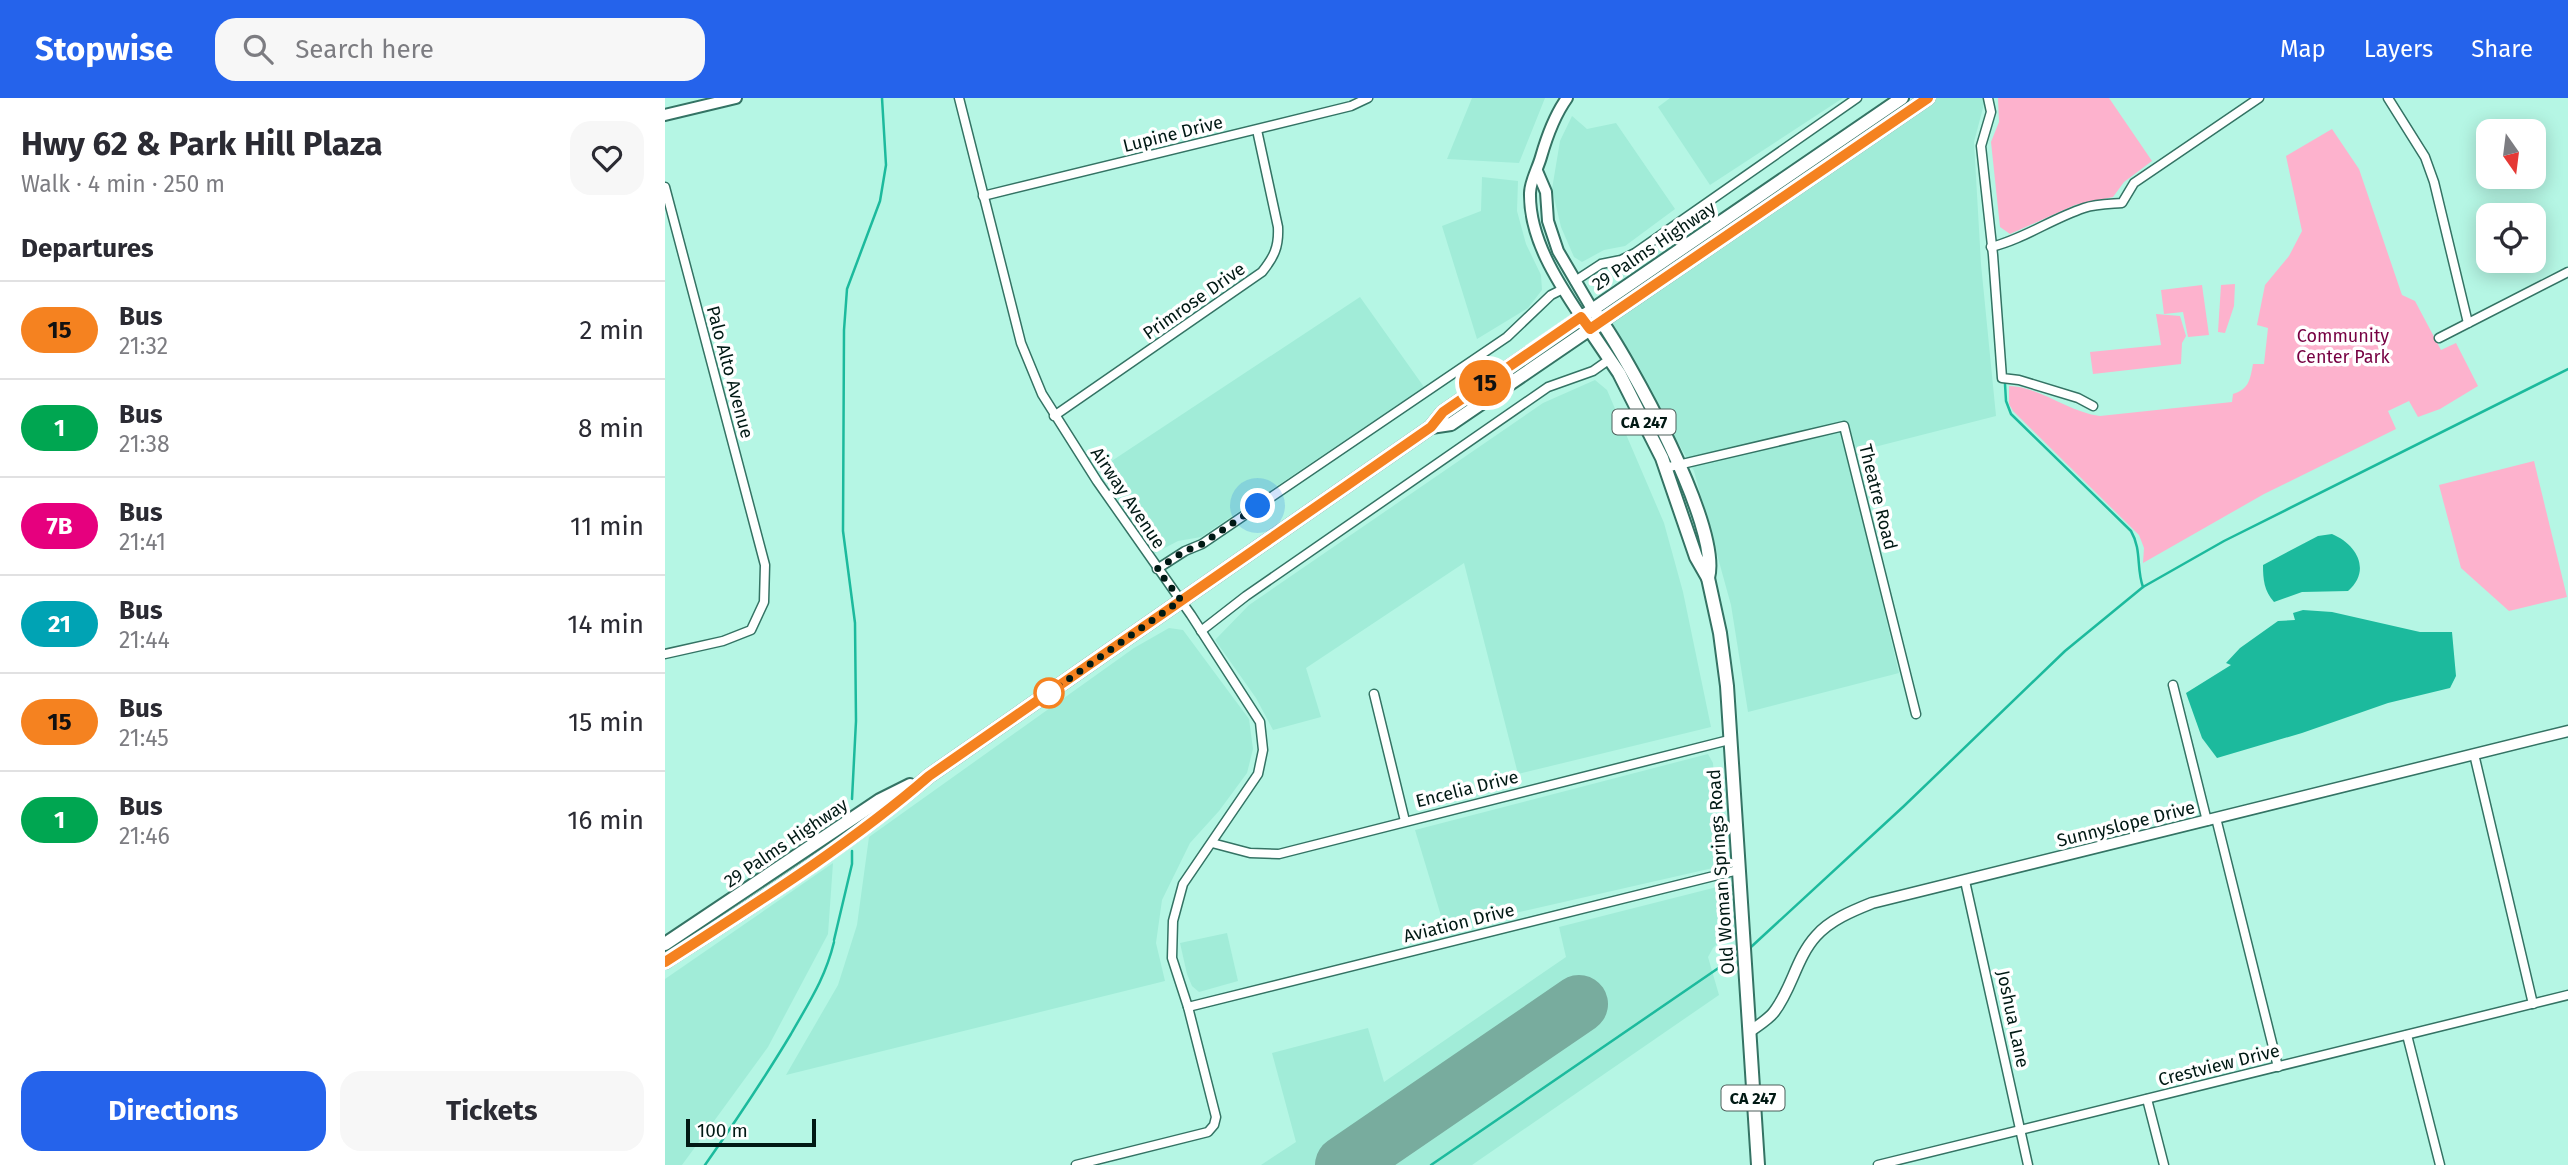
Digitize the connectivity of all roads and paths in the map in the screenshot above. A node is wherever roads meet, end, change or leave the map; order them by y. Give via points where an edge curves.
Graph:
1 (737, 98) edge
2 (959, 98) edge
3 (1368, 98) edge
4 (1567, 98) edge
5 (1857, 98) edge
6 (1902, 98) edge
7 (1928, 98) edge
8 (1988, 98) edge
9 (2259, 98) edge
10 (2388, 98) edge
11 (665, 115) edge
12 (1257, 130) junction
13 (1537, 171) junction
14 (665, 187) edge
15 (983, 196) junction
16 (1991, 247) junction
17 (2568, 272) edge
18 (1574, 281) junction
19 (1563, 289) junction
20 (1592, 309) junction
21 (1581, 317) junction
22 (2468, 323) junction
23 (1596, 325) junction
24 (2439, 338) dead end
25 (1610, 359) junction
26 (2093, 406) dead end
27 (1054, 416) junction
28 (1431, 427) junction
29 (1679, 464) junction
30 (1665, 468) junction
31 (1157, 569) junction
32 (1708, 578) junction
33 (1181, 600) junction
34 (1202, 631) junction
35 (665, 654) edge
36 (2173, 685) dead end
37 (1374, 694) dead end
38 (1916, 714) dead end
39 (2568, 731) edge
40 (1729, 740) junction
41 (2474, 754) junction
42 (929, 776) junction
43 (2211, 820) junction
44 (1405, 821) junction
45 (1212, 843) junction
46 (1738, 870) junction
47 (1965, 881) junction
48 (665, 944) edge
49 (665, 962) edge
50 (2568, 995) edge
51 (2533, 1004) junction
52 (1188, 1007) junction
53 (1749, 1032) junction
54 (2407, 1035) junction
55 (2278, 1067) junction
56 (2147, 1099) junction
57 (2019, 1130) junction
58 (1907, 1161) edge
59 (1076, 1165) edge
60 (1758, 1165) edge
61 (1878, 1165) edge
62 (2028, 1165) edge
63 (2164, 1165) edge
64 (2440, 1165) edge

1 - 11 main road
2 - 15 street, Airway Avenue
3 - 12 street, Lupine Drive
4 - 13 main road via 1558,109
5 - 18 street via 1635,253 1601,264
6 - 20 main road, 29 Palms Highway
7 - 23 main road, 29 Palms Highway
8 - 16 street via 1991,112 1980,146
9 - 16 street via 2134,183 2122,203 2087,207
10 - 22 street via 2425,157 2434,182
12 - 15 street, Lupine Drive
12 - 27 street, Primrose Drive via 1278,227 1275,256 1262,272
13 - 18 main road via 1546,192 1552,234
13 - 19 main road via 1530,191 1534,227
14 - 35 street, Palo Alto Avenue via 765,565 764,602 751,630
15 - 27 street, Airway Avenue via 1021,342
16 - 26 street via 2002,378
17 - 22 street
18 - 20 main road
19 - 21 main road
19 - 31 street via 1500,341 1202,544
20 - 21 main road, 29 Palms Highway
20 - 23 main road, Old Woman Springs Road / CA 247
21 - 23 main road, Old Woman Springs Road / CA 247
21 - 28 main road, 29 Palms Highway via 1443,412
22 - 24 street
23 - 25 main road, Old Woman Springs Road / CA 247
23 - 28 main road, 29 Palms Highway via 1451,424
23 - 29 main road, Old Woman Springs Road / CA 247 via 1651,404
25 - 30 main road, Old Woman Springs Road / CA 247
25 - 34 street via 1593,371 1548,387
27 - 31 street, Airway Avenue
28 - 33 main road, 29 Palms Highway
29 - 30 street, Theatre Road
29 - 32 main road, Old Woman Springs Road / CA 247 via 1705,537 1712,565
29 - 38 street, Theatre Road via 1844,426
30 - 32 main road, Old Woman Springs Road / CA 247 via 1696,558
31 - 33 street, Airway Avenue
32 - 40 main road, Old Woman Springs Road / CA 247 via 1727,685
33 - 34 street, Airway Avenue
33 - 42 main road, 29 Palms Highway
34 - 45 street, Airway Avenue via 1263,735 1258,774
36 - 43 street
37 - 44 street
39 - 41 street, Sunnyslope Drive
40 - 44 street, Encelia Drive
40 - 46 main road, Old Woman Springs Road / CA 247
41 - 43 street, Sunnyslope Drive
41 - 51 street
42 - 48 main road, 29 Palms Highway via 880,800
42 - 49 main road, 29 Palms Highway via 885,814
43 - 47 street, Sunnyslope Drive
43 - 55 street
44 - 45 street, Encelia Drive via 1279,854 1250,853
45 - 52 street, Airway Avenue via 1183,884 1173,920 1172,958
46 - 52 street, Aviation Drive
46 - 53 main road, Old Woman Springs Road / CA 247
47 - 53 street, Sunnyslope Drive via 1872,904 1828,925 1801,957 1774,1013
47 - 57 street, Joshua Lane
50 - 51 street, Crestview Drive
51 - 54 street, Crestview Drive
52 - 59 street, Airway Avenue via 1216,1116 1214,1125 1208,1132
53 - 60 main road, Old Woman Springs Road / CA 247
54 - 55 street, Crestview Drive
54 - 64 street
55 - 56 street, Crestview Drive
56 - 57 street, Crestview Drive
56 - 63 street
57 - 58 street, Crestview Drive
57 - 62 street, Joshua Lane
58 - 61 street, Crestview Drive

